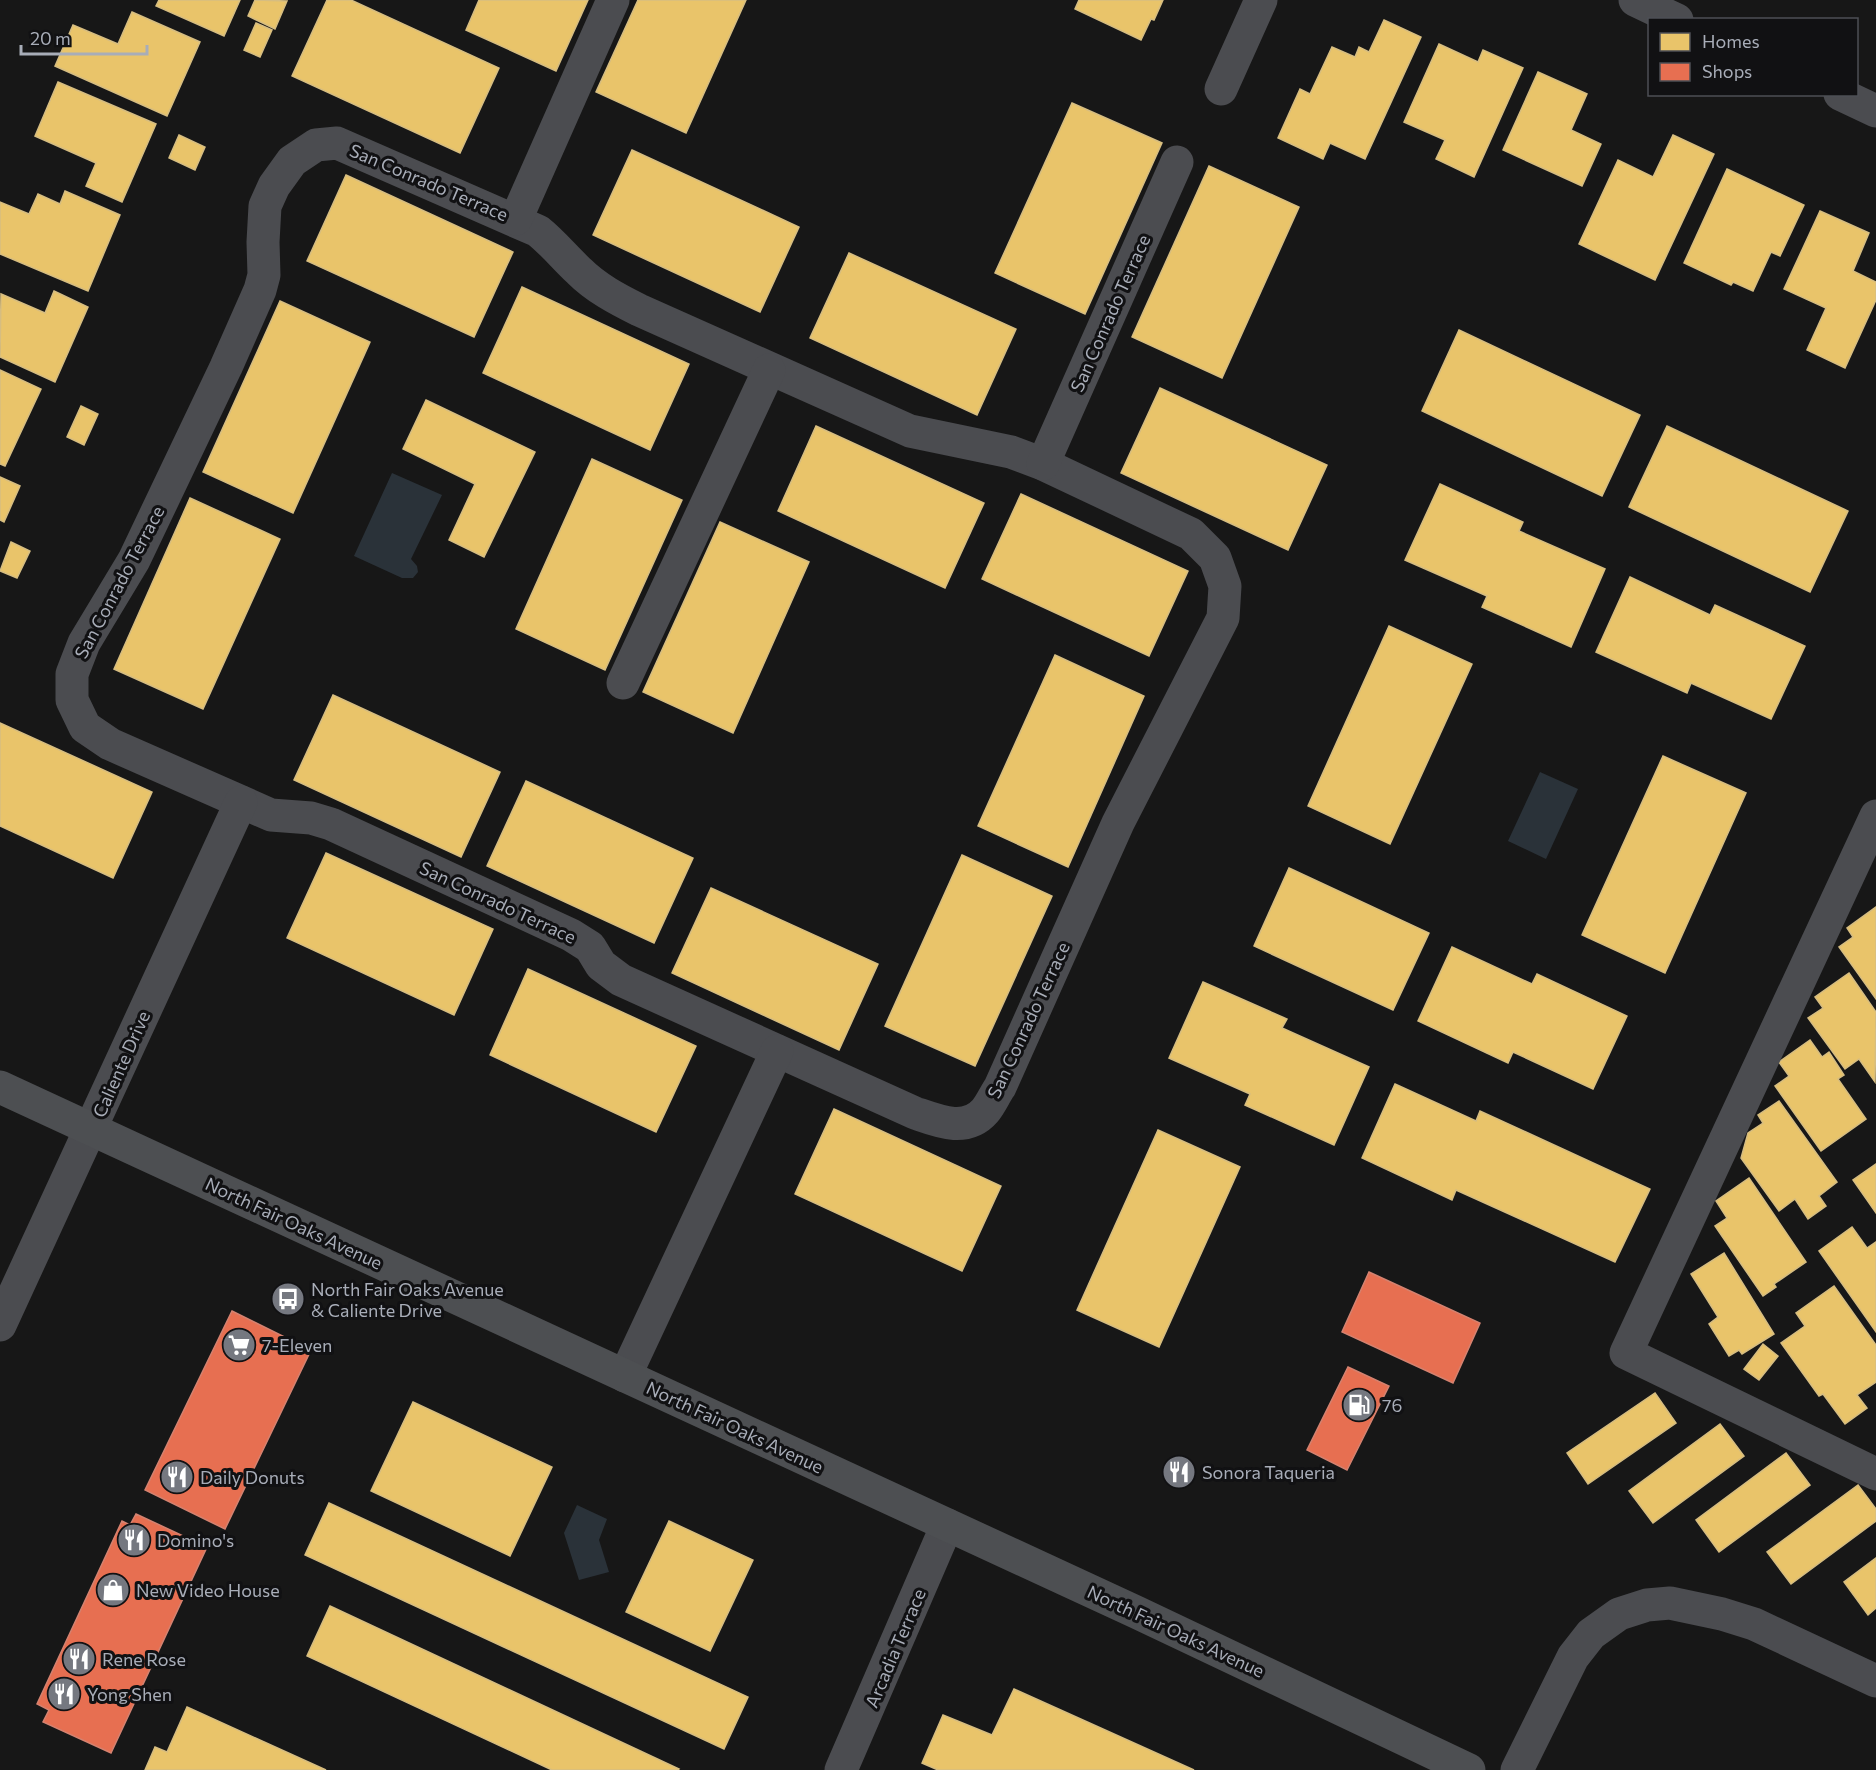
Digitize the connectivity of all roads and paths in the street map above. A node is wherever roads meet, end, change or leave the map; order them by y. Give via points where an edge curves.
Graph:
1 (613, 0) edge
2 (1261, 0) edge
3 (1635, 0) edge
4 (1673, 18) edge
5 (1221, 89) dead end
6 (1844, 96) edge
7 (1876, 111) edge
8 (1177, 162) dead end
9 (516, 219) junction
10 (769, 370) junction
11 (1042, 464) junction
12 (623, 683) dead end
13 (241, 802) junction
14 (1876, 816) edge
15 (777, 1050) junction
16 (0, 1087) edge
17 (91, 1130) junction
18 (0, 1325) edge
19 (625, 1376) junction
20 (1873, 1465) edge
21 (947, 1525) junction
22 (1876, 1681) edge
23 (841, 1770) edge
24 (1469, 1770) edge
25 (1517, 1770) edge

1 - 9 street, San Conrado Terrace
2 - 5 street
3 - 4 street
6 - 7 street
8 - 11 street, San Conrado Terrace
9 - 10 street, San Conrado Terrace via 557,246 606,293
9 - 13 street, San Conrado Terrace via 337,143 316,145 292,161 274,186 265,206 264,275 260,290 134,560 84,643 72,674 72,700 85,728 110,744
10 - 11 street, San Conrado Terrace via 910,431 1011,452
10 - 12 street
11 - 15 street, San Conrado Terrace via 1191,534 1215,558 1225,586 1223,618 1118,823 1000,1087 984,1112 967,1123 947,1124
13 - 15 street, San Conrado Terrace via 271,815 311,818 341,828 571,935 590,947 601,965 621,980
13 - 17 street, Caliente Drive
14 - 20 street via 1626,1353
15 - 19 street
16 - 17 main road, North Fair Oaks Avenue
17 - 18 street, Caliente Drive
17 - 19 main road, North Fair Oaks Avenue
19 - 21 main road, North Fair Oaks Avenue
21 - 23 street, Arcadia Terrace
21 - 24 main road, North Fair Oaks Avenue
22 - 25 street via 1722,1614 1670,1603 1647,1605 1619,1614 1591,1634 1573,1657

